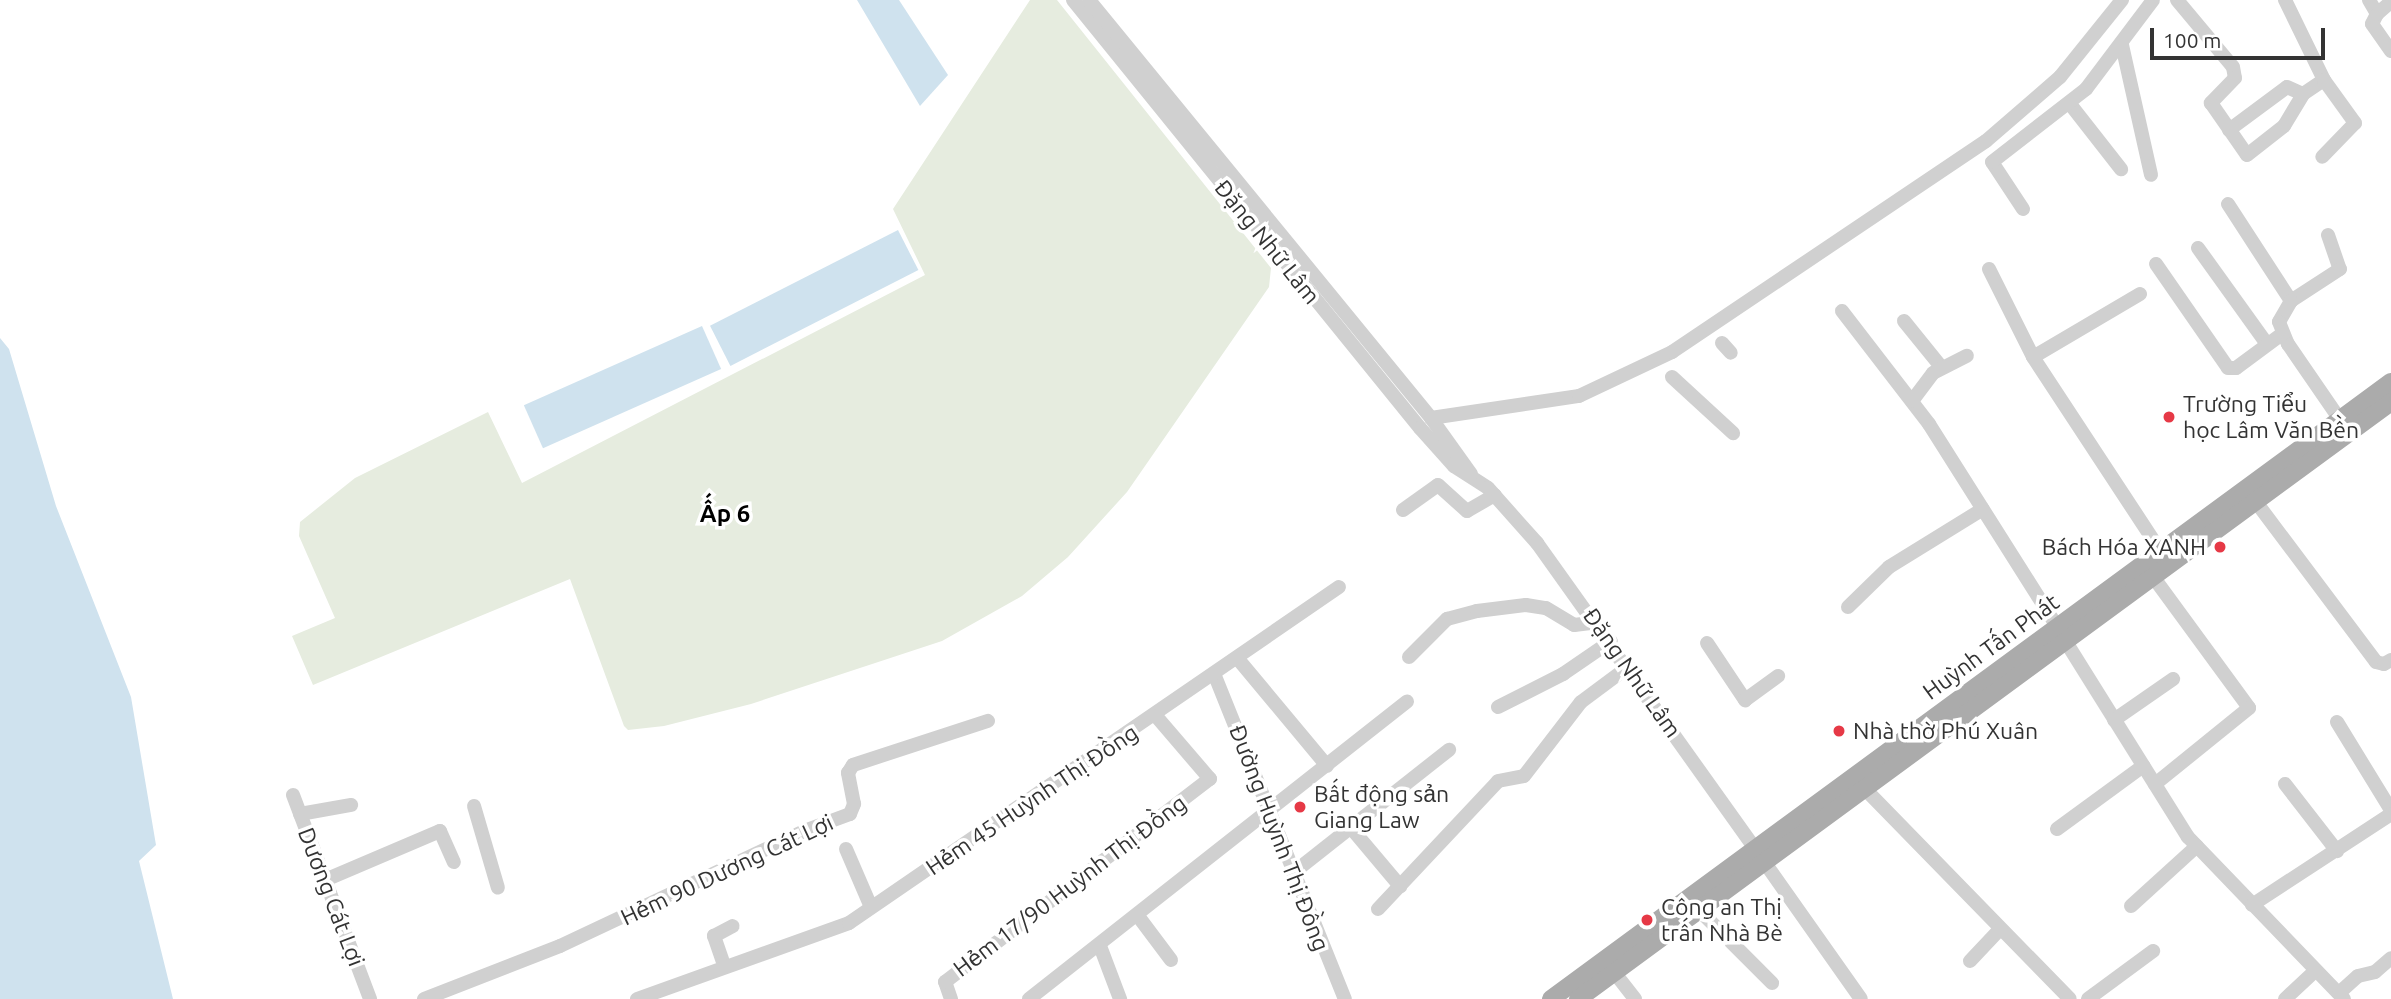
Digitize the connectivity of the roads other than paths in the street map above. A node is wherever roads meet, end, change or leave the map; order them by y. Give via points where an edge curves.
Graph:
1 (1073, 0) edge
2 (1089, 0) edge
3 (2122, 0) edge
4 (2152, 0) edge
5 (2177, 0) edge
6 (2285, 0) edge
7 (2369, 0) edge
8 (2391, 2) edge
9 (2377, 14) junction
10 (2122, 46) junction
11 (2391, 51) edge
12 (2324, 80) junction
13 (2303, 94) junction
14 (2070, 104) junction
15 (2229, 130) junction
16 (2322, 157) dead end
17 (2121, 169) dead end
18 (2151, 175) dead end
19 (2228, 204) dead end
20 (2023, 209) dead end
21 (2328, 235) dead end
22 (2198, 247) dead end
23 (2156, 264) dead end
24 (1989, 269) dead end
25 (2140, 293) dead end
26 (2291, 301) junction
27 (1842, 311) dead end
28 (1904, 320) dead end
29 (2282, 334) junction
30 (2267, 344) junction
31 (1967, 356) dead end
32 (2033, 357) junction
33 (1942, 368) junction
34 (1677, 382) dead end
35 (2391, 382) edge
36 (1912, 401) junction
37 (2391, 402) edge
38 (1431, 418) junction
39 (2341, 421) junction
40 (1733, 433) dead end
41 (1471, 474) junction
42 (1494, 495) junction
43 (2256, 502) junction
44 (1983, 509) junction
45 (1404, 510) dead end
46 (2224, 515) junction
47 (2161, 552) junction
48 (2154, 578) junction
49 (1339, 587) dead end
50 (1848, 607) dead end
51 (1597, 622) junction
52 (2062, 635) junction
53 (1611, 641) junction
54 (1707, 643) dead end
55 (1409, 657) dead end
56 (1238, 659) junction
57 (2391, 660) edge
58 (1628, 667) junction
59 (1215, 676) junction
60 (1778, 676) dead end
61 (2173, 679) dead end
62 (1407, 702) dead end
63 (1498, 707) dead end
64 (1156, 716) junction
65 (2114, 720) junction
66 (988, 721) dead end
67 (2337, 722) dead end
68 (1450, 750) dead end
69 (1327, 766) junction
70 (2143, 766) junction
71 (2155, 784) junction
72 (2285, 784) dead end
73 (1865, 789) junction
74 (293, 795) dead end
75 (351, 805) dead end
76 (474, 806) dead end
77 (1269, 812) junction
78 (2391, 812) edge
79 (300, 814) junction
80 (1352, 829) junction
81 (2057, 829) dead end
82 (2197, 846) junction
83 (846, 849) dead end
84 (2337, 851) junction
85 (1760, 856) junction
86 (454, 862) dead end
87 (1293, 873) junction
88 (325, 880) junction
89 (1400, 886) junction
90 (498, 888) dead end
91 (2252, 905) junction
92 (871, 906) junction
93 (2131, 906) dead end
94 (1378, 909) dead end
95 (1700, 911) junction
96 (1138, 916) junction
97 (733, 926) dead end
98 (2000, 929) junction
99 (1100, 946) junction
100 (2154, 951) dead end
101 (2391, 958) edge
102 (1171, 960) dead end
103 (1970, 961) dead end
104 (724, 965) junction
105 (2316, 970) junction
106 (1614, 972) junction
107 (1772, 983) dead end
108 (2342, 996) edge
109 (370, 999) edge
110 (424, 999) edge
111 (637, 999) edge
112 (951, 999) edge
113 (1029, 999) edge
114 (1120, 999) edge
115 (1345, 999) edge
116 (1551, 999) edge
117 (1578, 999) edge
118 (1635, 999) edge
119 (1861, 999) edge
120 (2070, 999) edge
121 (2088, 999) edge
122 (2285, 999) edge

1 - 41 street, Đặng Nhữ Lâm via 1420,428 1454,467
2 - 38 street, Đặng Nhữ Lâm
3 - 38 street via 2060,77 1986,141 1672,352 1579,396
4 - 10 street
5 - 15 street via 2234,72 2235,78 2211,103
6 - 12 street
7 - 9 street
8 - 9 street
9 - 11 street via 2372,24
10 - 14 street
10 - 18 street
12 - 13 street
12 - 16 street via 2349,116
13 - 15 street via 2287,87
13 - 15 street via 2284,126 2253,154 2247,155
14 - 17 street
14 - 20 street via 1992,162
19 - 26 street
21 - 26 street via 2340,269
22 - 30 street
23 - 30 street via 2228,368 2236,368
24 - 32 street
25 - 32 street
26 - 29 street via 2281,313
27 - 36 street
28 - 33 street
29 - 30 street
29 - 39 street
31 - 33 street
32 - 47 street
33 - 36 street
34 - 40 street
35 - 39 main road, Huỳnh Tấn Phát
36 - 44 street
37 - 43 main road, Huỳnh Tấn Phát
38 - 41 street, Đặng Nhữ Lâm
39 - 46 main road, Huỳnh Tấn Phát
41 - 42 street, Đặng Nhữ Lâm
42 - 45 street via 1467,511 1436,485
42 - 51 street, Đặng Nhữ Lâm
43 - 46 main road, Huỳnh Tấn Phát
43 - 57 street via 2376,662
44 - 50 street via 1889,567
44 - 52 street
46 - 47 main road, Huỳnh Tấn Phát
46 - 48 main road, Huỳnh Tấn Phát
47 - 52 main road, Huỳnh Tấn Phát
48 - 52 main road, Huỳnh Tấn Phát
48 - 71 street via 2249,708
49 - 56 street, Hẻm 45 Huỳnh Thị Đồng
51 - 53 street, Đặng Nhữ Lâm
51 - 55 street via 1574,625 1546,608 1526,605 1477,611 1447,619
52 - 65 street
52 - 73 main road, Huỳnh Tấn Phát
52 - 85 main road, Huỳnh Tấn Phát
53 - 58 street, Đặng Nhữ Lâm
53 - 63 street via 1563,674
54 - 60 street via 1745,700
56 - 59 street, Hẻm 45 Huỳnh Thị Đồng
56 - 69 street
58 - 85 street, Đặng Nhữ Lâm
58 - 89 street via 1581,702 1524,776 1498,781
59 - 64 street, Hẻm 45 Huỳnh Thị Đồng
59 - 77 street, Đường Huỳnh Thị Đồng
61 - 65 street
62 - 69 street
64 - 92 street, Hẻm 45 Huỳnh Thị Đồng
64 - 112 street, Hẻm 17/90 Huỳnh Thị Đồng via 1210,779 945,982
65 - 70 street
66 - 110 street, Hẻm 90 Dương Cát Lợi via 853,765 848,773 854,804 850,814 804,831 560,946
67 - 78 street
68 - 80 street
69 - 77 street
70 - 71 street
70 - 81 street
71 - 82 street
72 - 84 street
73 - 85 main road, Huỳnh Tấn Phát
73 - 98 street
74 - 79 street, Dương Cát Lợi
75 - 79 street
76 - 90 street
77 - 87 street, Đường Huỳnh Thị Đồng
77 - 96 street
78 - 84 street
79 - 88 street, Dương Cát Lợi
80 - 87 street
80 - 89 street
82 - 91 street
82 - 93 street
83 - 92 street
84 - 91 street
85 - 95 main road, Huỳnh Tấn Phát
85 - 116 main road, Huỳnh Tấn Phát
85 - 119 street, Đặng Nhữ Lâm
86 - 88 street via 440,831
87 - 115 street, Đường Huỳnh Thị Đồng
88 - 109 street, Dương Cát Lợi
89 - 94 street
91 - 105 street
92 - 104 street, Hẻm 45 Huỳnh Thị Đồng via 849,923
95 - 106 main road, Huỳnh Tấn Phát
95 - 107 street
96 - 99 street
96 - 102 street
97 - 104 street via 714,936
98 - 103 street
98 - 120 street
99 - 113 street
99 - 114 street
100 - 121 street
101 - 108 street via 2375,972 2358,976
104 - 111 street, Hẻm 45 Huỳnh Thị Đồng
105 - 108 street
105 - 122 street
106 - 117 main road, Huỳnh Tấn Phát
106 - 118 street

